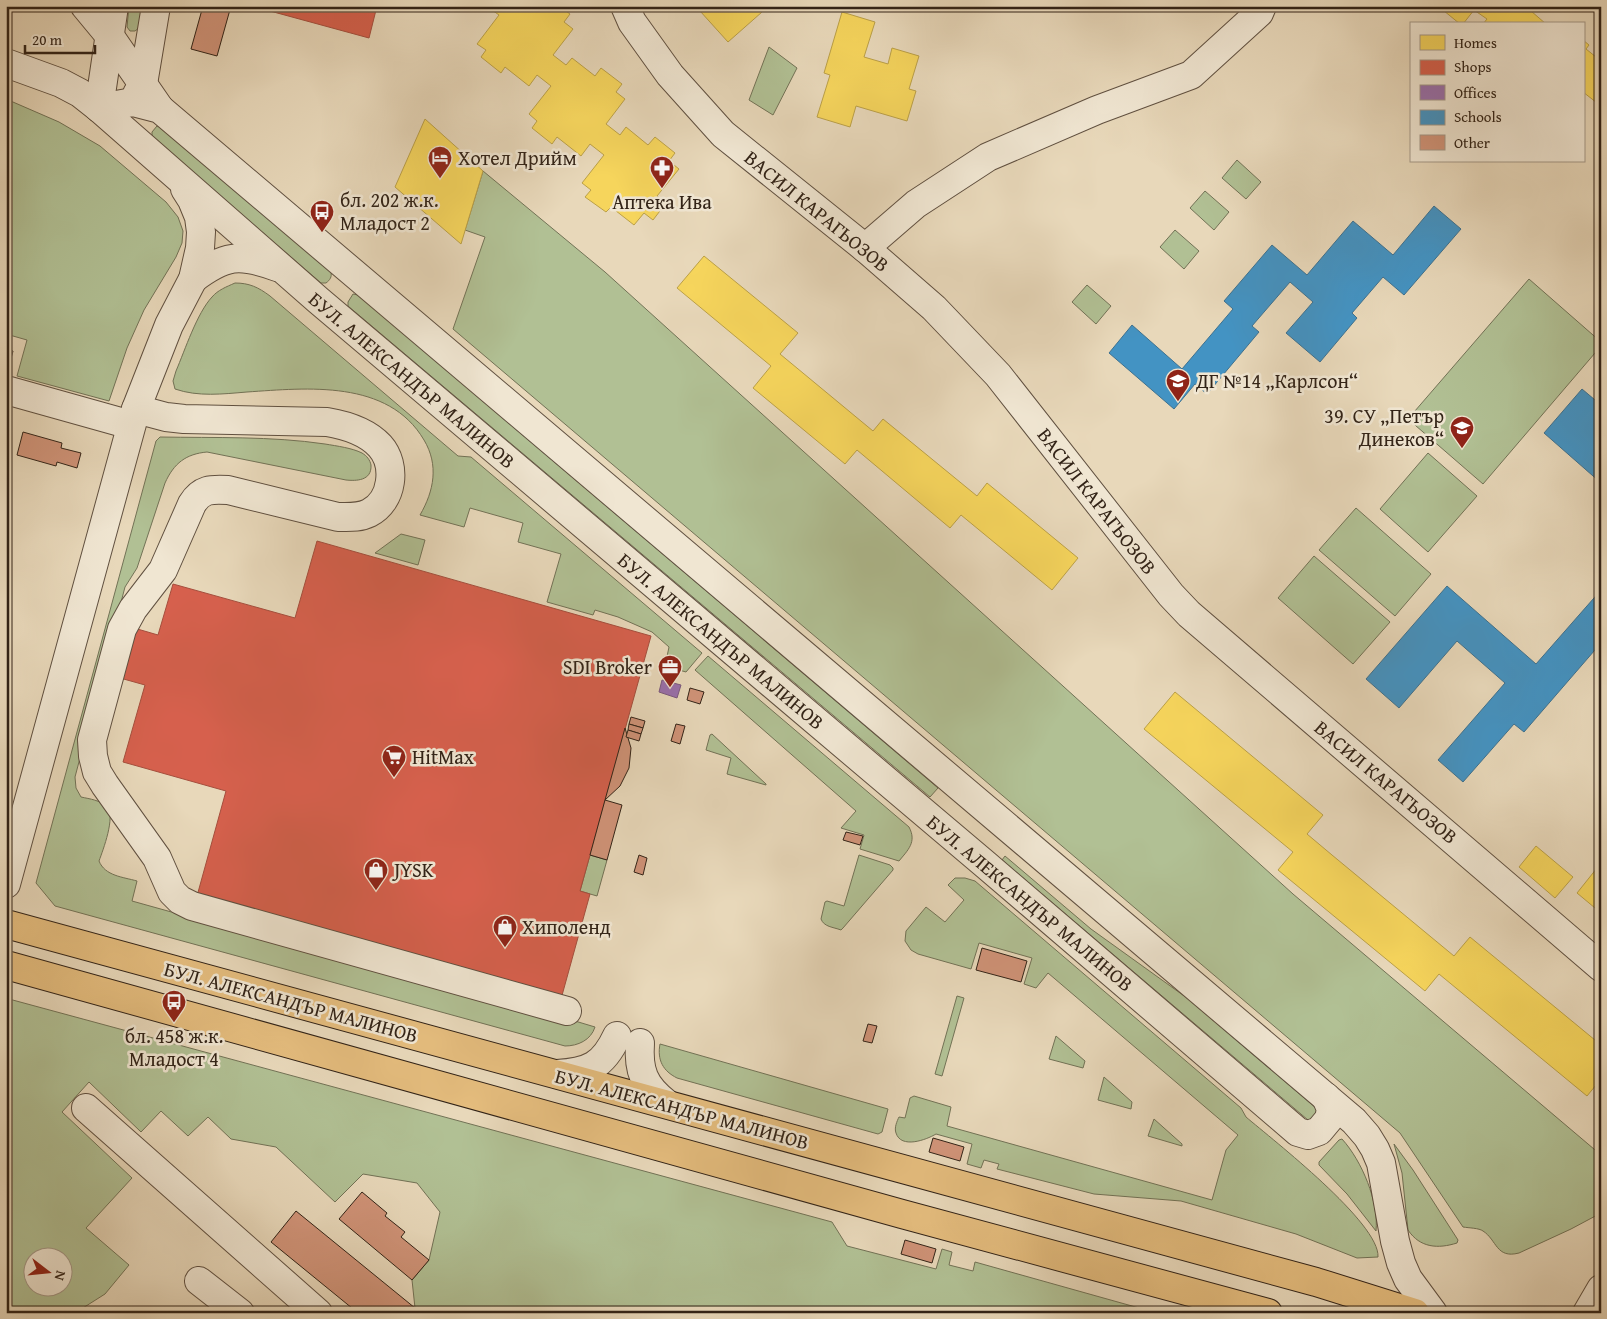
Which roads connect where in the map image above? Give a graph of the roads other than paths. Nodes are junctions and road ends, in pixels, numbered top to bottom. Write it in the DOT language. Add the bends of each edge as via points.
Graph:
graph roads {
  1 [pos="85,6"];
  2 [pos="114,6"];
  3 [pos="625,6"];
  4 [pos="1262,6"];
  5 [pos="154,18"];
  6 [pos="109,35"];
  7 [pos="6,64"];
  8 [pos="138,93"];
  9 [pos="160,108"];
  10 [pos="107,116"];
  11 [pos="145,149"];
  12 [pos="179,179"];
  13 [pos="865,248"];
  14 [pos="280,268"];
  15 [pos="194,279"];
  16 [pos="6,390"];
  17 [pos="133,417"];
  18 [pos="980,805"];
  19 [pos="953,837"];
  20 [pos="6,884"];
  21 [pos="6,924"];
  22 [pos="11,964"];
  23 [pos="1601,967"];
  24 [pos="566,1011"];
  25 [pos="557,1074"];
  26 [pos="1326,1097"];
  27 [pos="666,1103"];
  28 [pos="86,1108"];
  29 [pos="199,1281"];
  30 [pos="1601,1289"];
  31 [pos="240,1313"];
  32 [pos="318,1313"];
  33 [pos="1268,1313"];
  34 [pos="1415,1313"];
  35 [pos="1432,1313"];
  36 [pos="1587,1313"];
  1 -- 6 [label="street"];
  2 -- 6 [label="street"];
  3 -- 13 [label="street, ВАСИЛ КАРАГЬОЗОВ" via="632,22 670,74 723,134"];
  4 -- 13 [label="street" via="1191,75 1097,110 988,157 916,204"];
  5 -- 6 [label="street" via="145,40 136,45"];
  5 -- 8 [label="street"];
  6 -- 8 [label="street"];
  6 -- 10 [label="street"];
  7 -- 10 [label="street, БУЛ. АЛЕКСАНДЪР МАЛИНОВ" via="61,83 80,93"];
  8 -- 9 [label="street"];
  8 -- 10 [label="street"];
  9 -- 11 [label="street" via="145,125 142,137"];
  9 -- 18 [label="street"];
  10 -- 11 [label="street, БУЛ. АЛЕКСАНДЪР МАЛИНОВ"];
  11 -- 12 [label="street, БУЛ. АЛЕКСАНДЪР МАЛИНОВ"];
  12 -- 14 [label="street, БУЛ. АЛЕКСАНДЪР МАЛИНОВ"];
  12 -- 15 [label="street" via="199,217 200,248"];
  13 -- 23 [label="street, ВАСИЛ КАРАГЬОЗОВ" via="934,308 998,375 1189,614"];
  14 -- 15 [label="street" via="261,261 230,259 219,262"];
  14 -- 19 [label="street, БУЛ. АЛЕКСАНДЪР МАЛИНОВ"];
  15 -- 17 [label="street" via="169,325"];
  16 -- 17 [label="street"];
  17 -- 20 [label="street"];
  17 -- 24 [label="street" via="338,424 379,445 391,468 389,488 379,505 371,512 354,517 228,490 204,491 192,504 163,570 122,630 92,740 93,756 97,772 157,858 172,892 192,906"];
  18 -- 19 [label="street"];
  18 -- 26 [label="street"];
  19 -- 26 [label="street, БУЛ. АЛЕКСАНДЪР МАЛИНОВ" via="1298,1132 1308,1135 1319,1132 1329,1119 1331,1109"];
  21 -- 25 [label="main road, БУЛ. АЛЕКСАНДЪР МАЛИНОВ"];
  22 -- 33 [label="main road, БУЛ. АЛЕКСАНДЪР МАЛИНОВ"];
  25 -- 27 [label="main road, БУЛ. АЛЕКСАНДЪР МАЛИНОВ"];
  25 -- 27 [label="street" via="589,1069 629,1040 649,1087"];
  26 -- 35 [label="street" via="1354,1121 1375,1149 1381,1163 1401,1263"];
  27 -- 34 [label="main road, БУЛ. АЛЕКСАНДЪР МАЛИНОВ" via="1316,1282"];
  28 -- 32 [label="street"];
  29 -- 31 [label="street"];
  30 -- 36 [label="street"];
}
